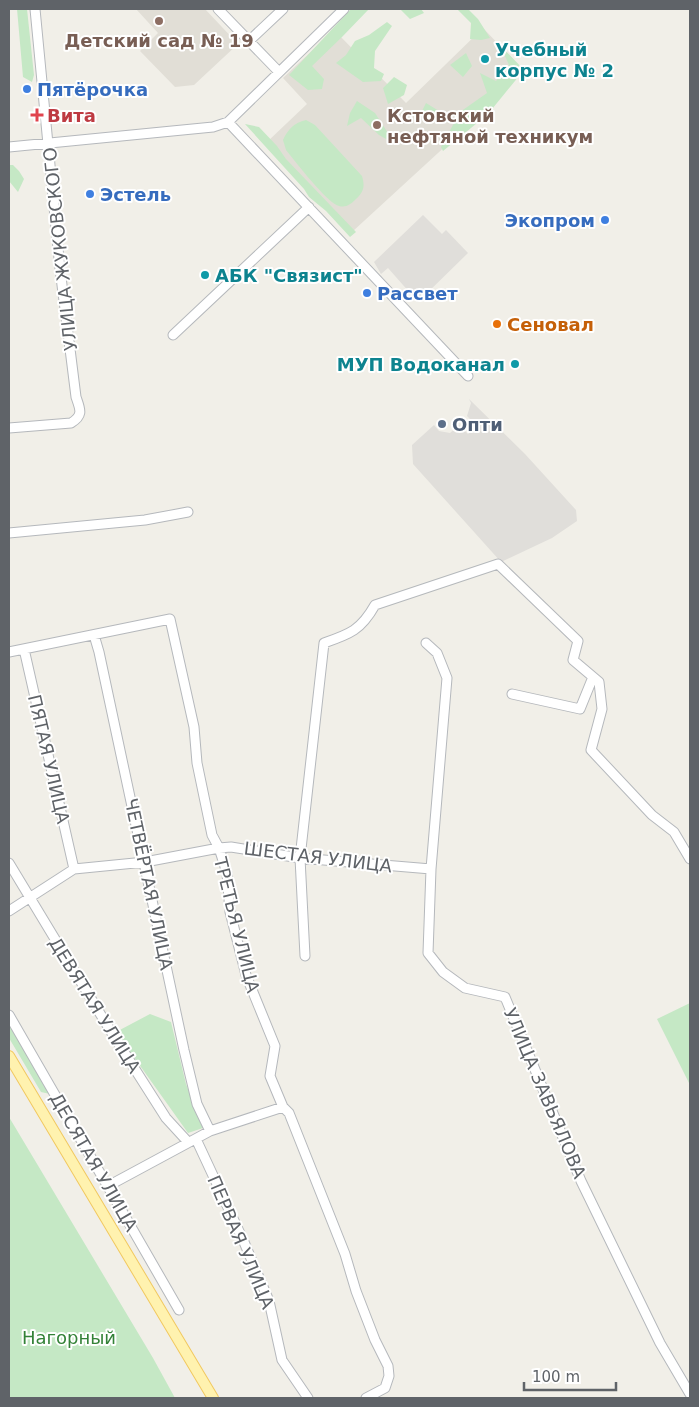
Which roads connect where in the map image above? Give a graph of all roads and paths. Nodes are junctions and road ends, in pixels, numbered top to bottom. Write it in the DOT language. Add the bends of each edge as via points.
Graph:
graph roads {
  1 [pos="36,9"];
  2 [pos="218,9"];
  3 [pos="283,9"];
  4 [pos="344,9"];
  5 [pos="249,41"];
  6 [pos="279,72"];
  7 [pos="228,122"];
  8 [pos="49,143"];
  9 [pos="9,147"];
  10 [pos="309,207"];
  11 [pos="173,335"];
  12 [pos="468,376"];
  13 [pos="9,428"];
  14 [pos="188,512"];
  15 [pos="9,533"];
  16 [pos="94,635"];
  17 [pos="426,642"];
  18 [pos="24,649"];
  19 [pos="9,652"];
  20 [pos="593,677"];
  21 [pos="512,694"];
  22 [pos="219,848"];
  23 [pos="300,858"];
  24 [pos="690,860"];
  25 [pos="145,862"];
  26 [pos="9,863"];
  27 [pos="74,869"];
  28 [pos="431,869"];
  29 [pos="30,898"];
  30 [pos="9,910"];
  31 [pos="305,956"];
  32 [pos="9,1015"];
  33 [pos="9,1056"];
  34 [pos="283,1106"];
  35 [pos="210,1131"];
  36 [pos="192,1141"];
  37 [pos="108,1186"];
  38 [pos="179,1310"];
  39 [pos="690,1394"];
  40 [pos="212,1398"];
  41 [pos="308,1398"];
  42 [pos="366,1398"];
  1 -- 8 [label="street, УЛИЦА ЖУКОВСКОГО"];
  2 -- 5 [label="street"];
  3 -- 5 [label="street"];
  4 -- 6 [label="street"];
  5 -- 6 [label="street"];
  6 -- 7 [label="street"];
  7 -- 8 [label="street" via="213,127"];
  7 -- 10 [label="street"];
  8 -- 9 [label="street"];
  8 -- 13 [label="street, УЛИЦА ЖУКОВСКОГО" via="60,269 80,412 78,419 71,423"];
  10 -- 11 [label="street"];
  10 -- 12 [label="street"];
  14 -- 15 [label="street" via="145,520"];
  16 -- 18 [label="street"];
  16 -- 22 [label="street, ТРЕТЬЯ УЛИЦА" via="170,619 194,727 197,763 212,835"];
  16 -- 25 [label="street, ЧЕТВЁРТАЯ УЛИЦА"];
  17 -- 28 [label="street, УЛИЦА ЗАВЬЯЛОВА" via="437,653 447,678"];
  18 -- 19 [label="street"];
  18 -- 27 [label="street, ПЯТАЯ УЛИЦА"];
  20 -- 21 [label="street" via="580,709"];
  20 -- 23 [label="street" via="572,660 578,641 498,564 375,605 367,620 349,634 324,642"];
  20 -- 24 [label="street" via="599,682 602,709 591,750 652,815 674,832"];
  22 -- 23 [label="street, ШЕСТАЯ УЛИЦА"];
  22 -- 25 [label="street, ШЕСТАЯ УЛИЦА"];
  22 -- 34 [label="street, ТРЕТЬЯ УЛИЦА" via="227,873 230,912 246,975 275,1046 270,1076"];
  23 -- 28 [label="street, ШЕСТАЯ УЛИЦА"];
  23 -- 31 [label="street"];
  25 -- 27 [label="street, ШЕСТАЯ УЛИЦА"];
  25 -- 35 [label="street, ЧЕТВЁРТАЯ УЛИЦА" via="197,1104"];
  26 -- 29 [label="street, ДЕВЯТАЯ УЛИЦА"];
  27 -- 29 [label="street, ШЕСТАЯ УЛИЦА"];
  28 -- 39 [label="street, УЛИЦА ЗАВЬЯЛОВА" via="428,953 443,972 465,988 505,997 581,1181 660,1343"];
  29 -- 30 [label="street, ШЕСТАЯ УЛИЦА"];
  29 -- 36 [label="street, ДЕВЯТАЯ УЛИЦА" via="166,1118"];
  32 -- 37 [label="street, ДЕСЯТАЯ УЛИЦА"];
  33 -- 40 [label="main road"];
  34 -- 35 [label="street"];
  34 -- 42 [label="street, ТРЕТЬЯ УЛИЦА" via="289,1113 372,1332 388,1366 385,1388"];
  35 -- 36 [label="street"];
  36 -- 37 [label="street"];
  36 -- 41 [label="street, ПЕРВАЯ УЛИЦА" via="244,1242 269,1301 282,1360"];
  37 -- 38 [label="street, ДЕСЯТАЯ УЛИЦА"];
}
